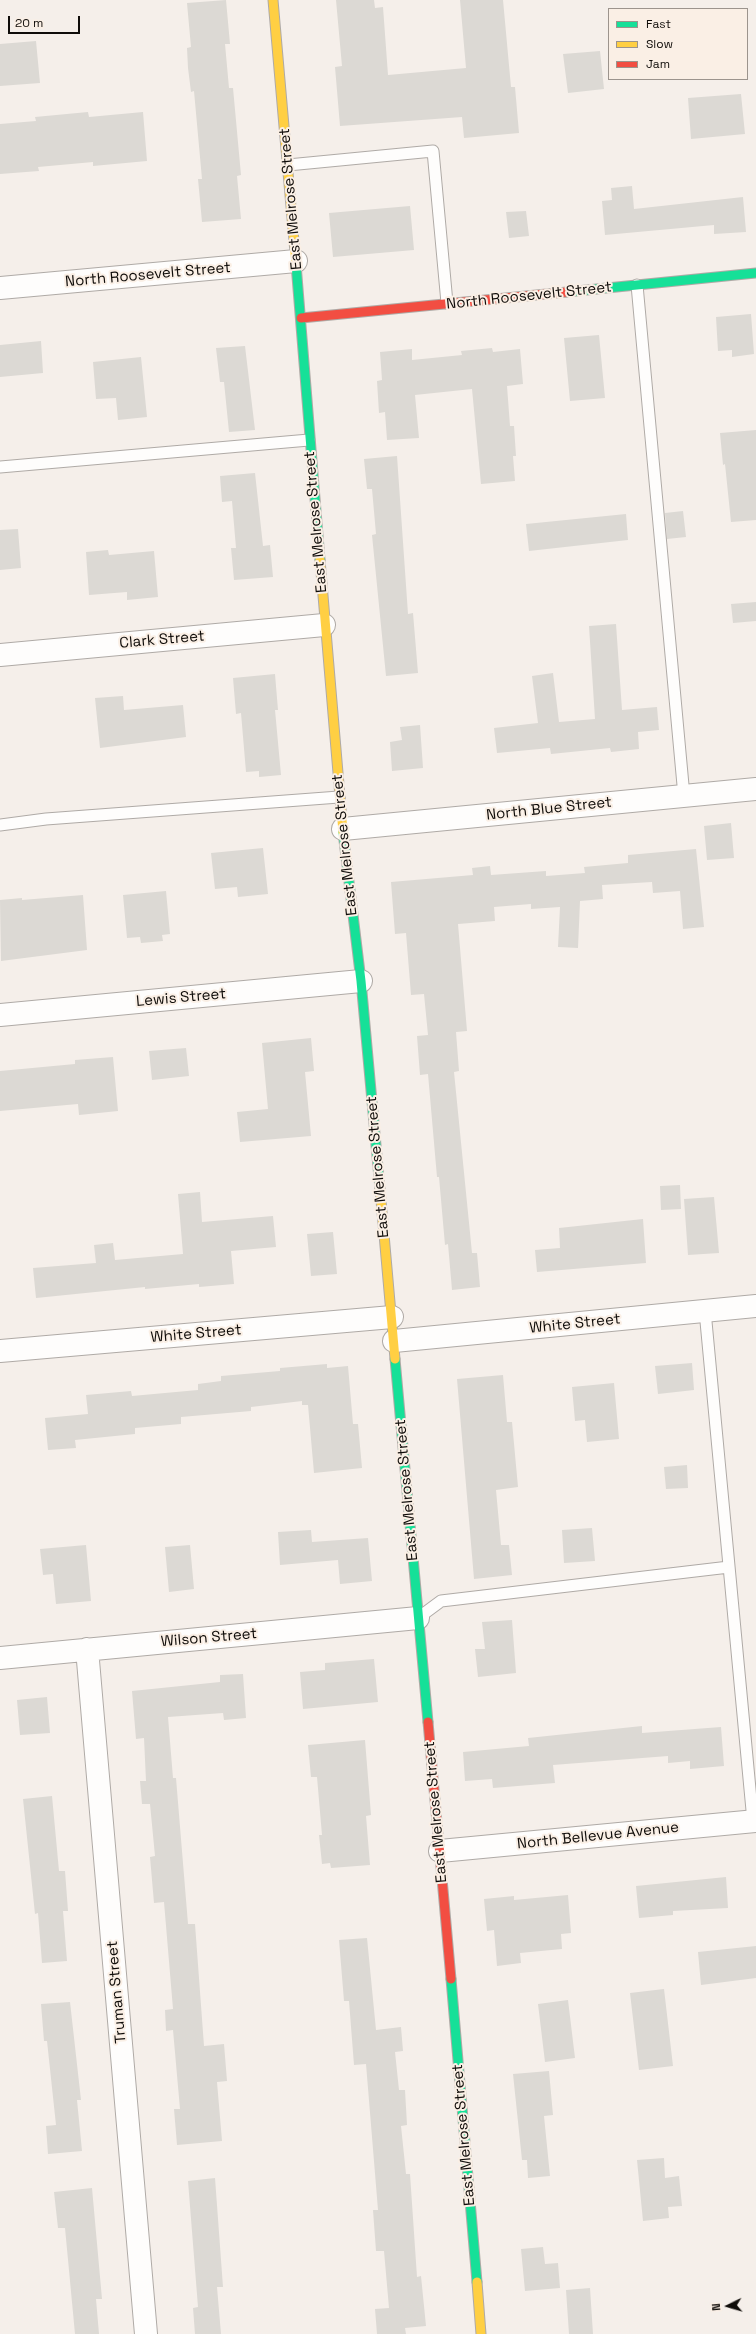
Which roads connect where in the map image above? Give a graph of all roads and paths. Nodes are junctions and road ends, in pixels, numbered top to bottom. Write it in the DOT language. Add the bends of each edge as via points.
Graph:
graph roads {
  1 [pos="273,0"];
  2 [pos="288,165"];
  3 [pos="296,261"];
  4 [pos="756,273"];
  5 [pos="637,285"];
  6 [pos="0,288"];
  7 [pos="448,303"];
  8 [pos="301,318"];
  9 [pos="309,440"];
  10 [pos="0,466"];
  11 [pos="324,625"];
  12 [pos="0,655"];
  13 [pos="756,789"];
  14 [pos="684,796"];
  15 [pos="339,797"];
  16 [pos="0,825"];
  17 [pos="343,829"];
  18 [pos="362,981"];
  19 [pos="0,1015"];
  20 [pos="756,1306"];
  21 [pos="705,1311"];
  22 [pos="392,1317"];
  23 [pos="394,1341"];
  24 [pos="0,1351"];
  25 [pos="729,1567"];
  26 [pos="418,1618"];
  27 [pos="87,1649"];
  28 [pos="0,1658"];
  29 [pos="754,1821"];
  30 [pos="440,1851"];
  31 [pos="146,2334"];
  32 [pos="481,2334"];
  1 -- 2 [label="main road, East Melrose Street"];
  2 -- 3 [label="main road, East Melrose Street"];
  2 -- 7 [label="lane" via="432,151"];
  3 -- 6 [label="street, North Roosevelt Street"];
  3 -- 8 [label="main road, East Melrose Street"];
  4 -- 5 [label="main road, North Roosevelt Street"];
  5 -- 7 [label="main road, North Roosevelt Street"];
  5 -- 14 [label="lane"];
  7 -- 8 [label="main road, North Roosevelt Street"];
  8 -- 9 [label="main road, East Melrose Street"];
  9 -- 10 [label="lane"];
  9 -- 11 [label="main road, East Melrose Street"];
  11 -- 12 [label="street, Clark Street"];
  11 -- 15 [label="main road, East Melrose Street"];
  13 -- 14 [label="street, North Blue Street"];
  14 -- 17 [label="street, North Blue Street"];
  15 -- 16 [label="lane" via="46,819"];
  15 -- 17 [label="main road, East Melrose Street"];
  17 -- 18 [label="main road, East Melrose Street"];
  18 -- 19 [label="street, Lewis Street"];
  18 -- 22 [label="main road, East Melrose Street"];
  20 -- 21 [label="street, White Street"];
  21 -- 23 [label="street, White Street"];
  21 -- 25 [label="lane"];
  22 -- 23 [label="main road, East Melrose Street"];
  22 -- 24 [label="street, White Street"];
  23 -- 26 [label="main road, East Melrose Street"];
  25 -- 26 [label="lane" via="441,1601"];
  25 -- 29 [label="lane"];
  26 -- 27 [label="street, Wilson Street"];
  26 -- 30 [label="main road, East Melrose Street"];
  27 -- 28 [label="street, Wilson Street"];
  27 -- 31 [label="street, Truman Street"];
  29 -- 30 [label="street, North Bellevue Avenue"];
  30 -- 32 [label="main road, East Melrose Street"];
}
